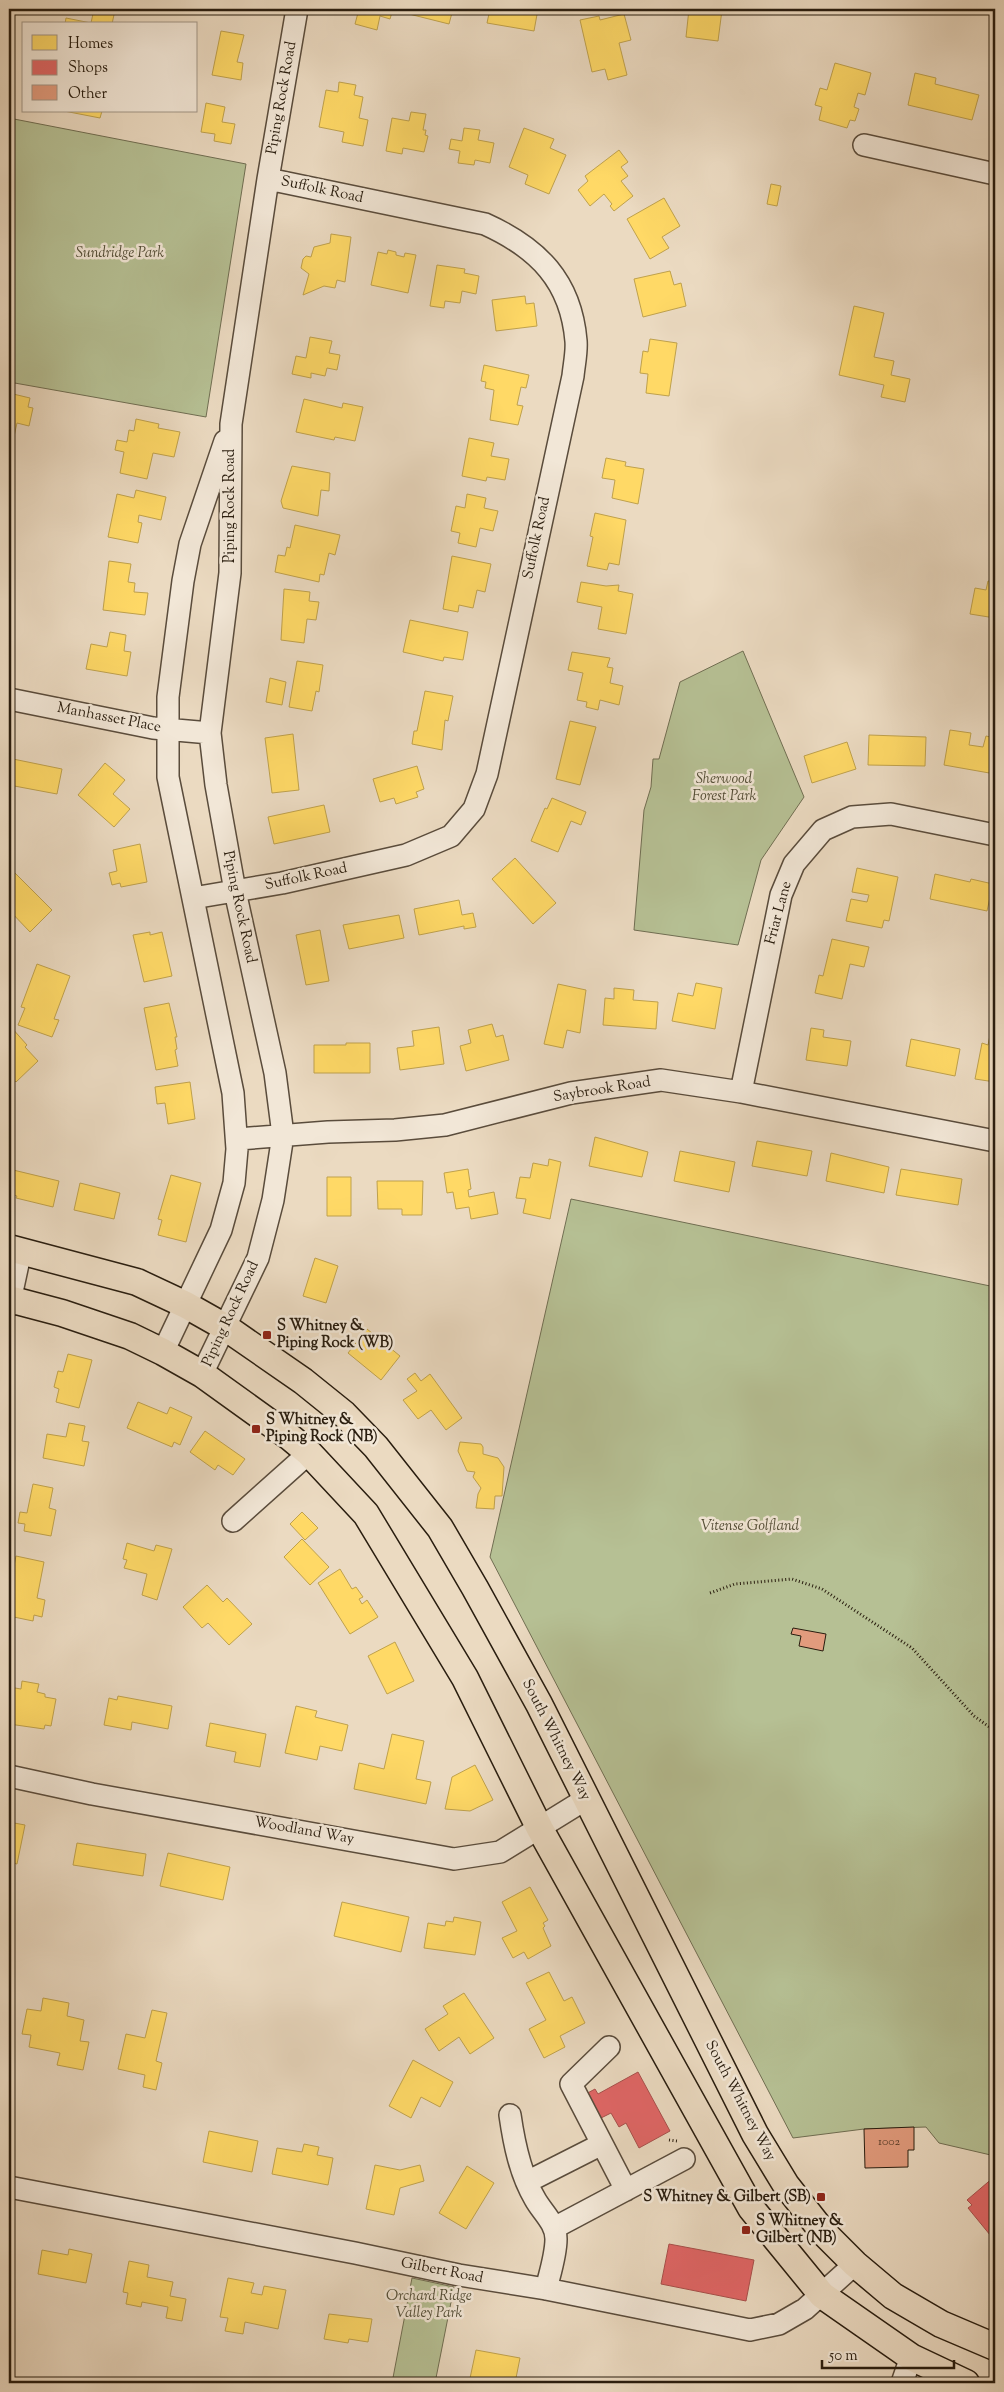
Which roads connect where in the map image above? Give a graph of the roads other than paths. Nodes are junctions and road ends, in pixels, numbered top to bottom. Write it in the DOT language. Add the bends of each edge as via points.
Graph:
graph roads {
  1 [pos="297,9"];
  2 [pos="864,145"];
  3 [pos="995,174"];
  4 [pos="268,179"];
  5 [pos="231,424"];
  6 [pos="9,699"];
  7 [pos="168,729"];
  8 [pos="210,734"];
  9 [pos="995,835"];
  10 [pos="235,891"];
  11 [pos="193,898"];
  12 [pos="742,1092"];
  13 [pos="282,1135"];
  14 [pos="238,1139"];
  15 [pos="995,1141"];
  16 [pos="15,1249"];
  17 [pos="9,1302"];
  18 [pos="186,1305"];
  19 [pos="225,1327"];
  20 [pos="164,1352"];
  21 [pos="202,1374"];
  22 [pos="309,1454"];
  23 [pos="233,1520"];
  24 [pos="9,1776"];
  25 [pos="586,1800"];
  26 [pos="540,1829"];
  27 [pos="609,2047"];
  28 [pos="510,2115"];
  29 [pos="602,2144"];
  30 [pos="684,2160"];
  31 [pos="527,2182"];
  32 [pos="9,2187"];
  33 [pos="626,2190"];
  34 [pos="554,2228"];
  35 [pos="855,2264"];
  36 [pos="546,2288"];
  37 [pos="822,2295"];
  38 [pos="995,2347"];
  39 [pos="912,2357"];
  40 [pos="902,2383"];
  41 [pos="966,2383"];
  1 -- 4 [label="street, Piping Rock Road"];
  2 -- 3 [label="street"];
  4 -- 5 [label="street, Piping Rock Road"];
  4 -- 10 [label="street, Suffolk Road" via="485,224 507,234 551,270 569,303 576,342 573,376 504,699 487,774 474,809 451,836 406,855"];
  5 -- 7 [label="street, Piping Rock Road" via="190,544 168,698"];
  5 -- 8 [label="street, Piping Rock Road" via="230,573"];
  6 -- 7 [label="street, Manhasset Place"];
  7 -- 8 [label="street, Manhasset Place"];
  7 -- 11 [label="street, Piping Rock Road" via="168,777"];
  8 -- 10 [label="street, Piping Rock Road"];
  9 -- 12 [label="street, Friar Lane" via="891,814 852,817 823,830 794,864 781,895"];
  10 -- 11 [label="street, Suffolk Road"];
  10 -- 13 [label="street, Piping Rock Road" via="275,1073"];
  11 -- 14 [label="street, Piping Rock Road" via="224,1047"];
  12 -- 13 [label="street, Saybrook Road" via="660,1080 571,1093 446,1125"];
  12 -- 15 [label="street, Saybrook Road"];
  13 -- 14 [label="street, Saybrook Road"];
  13 -- 19 [label="street, Piping Rock Road" via="275,1192 258,1258"];
  14 -- 18 [label="street, Piping Rock Road" via="234,1183 221,1230"];
  16 -- 17 [label="street"];
  16 -- 18 [label="main road, South Whitney Way" via="137,1282"];
  17 -- 20 [label="main road" via="71,1316 130,1336"];
  18 -- 19 [label="main road, South Whitney Way"];
  18 -- 20 [label="street, Piping Rock Road"];
  19 -- 21 [label="street, Piping Rock Road"];
  19 -- 25 [label="main road, South Whitney Way" via="344,1414 376,1447 440,1528 539,1704"];
  20 -- 21 [label="main road"];
  21 -- 22 [label="main road"];
  22 -- 23 [label="street"];
  22 -- 26 [label="main road" via="366,1514 421,1602 465,1678"];
  24 -- 26 [label="street, Woodland Way" via="454,1859 500,1852"];
  25 -- 26 [label="street, Woodland Way"];
  25 -- 35 [label="main road, South Whitney Way" via="755,2134 786,2185"];
  26 -- 37 [label="main road" via="751,2208"];
  27 -- 29 [label="street" via="571,2084"];
  28 -- 31 [label="street" via="515,2147"];
  29 -- 31 [label="street"];
  29 -- 33 [label="street"];
  30 -- 33 [label="street"];
  31 -- 34 [label="street" via="534,2199"];
  32 -- 36 [label="street, Gilbert Road" via="459,2275"];
  33 -- 34 [label="street"];
  34 -- 36 [label="street" via="554,2250"];
  35 -- 37 [label="street, Gilbert Road"];
  35 -- 38 [label="main road, South Whitney Way" via="893,2296 941,2324"];
  36 -- 37 [label="street, Gilbert Road" via="750,2330 779,2324"];
  37 -- 39 [label="main road"];
  39 -- 40 [label="street"];
  39 -- 41 [label="main road"];
}
